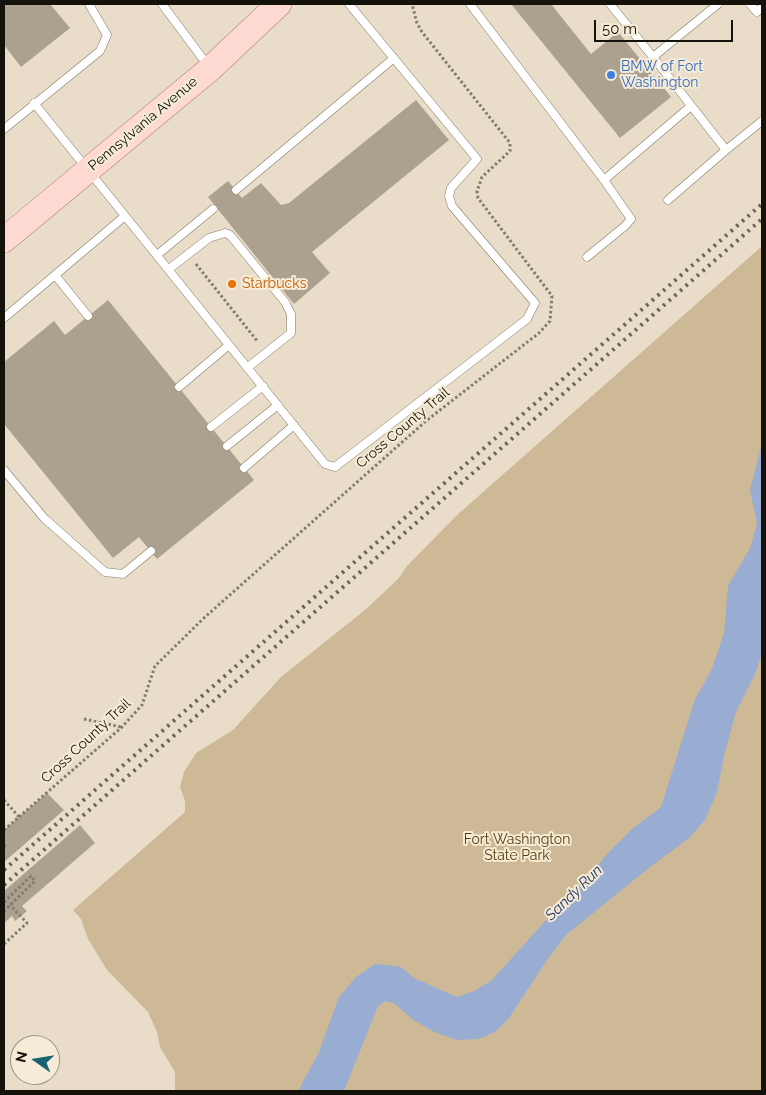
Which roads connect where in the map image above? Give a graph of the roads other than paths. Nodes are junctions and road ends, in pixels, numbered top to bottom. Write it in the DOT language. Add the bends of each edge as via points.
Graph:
graph roads {
  1 [pos="89,4"];
  2 [pos="162,4"];
  3 [pos="279,4"];
  4 [pos="349,4"];
  5 [pos="470,4"];
  6 [pos="610,4"];
  7 [pos="718,4"];
  8 [pos="750,4"];
  9 [pos="759,10"];
  10 [pos="762,20"];
  11 [pos="653,57"];
  12 [pos="394,58"];
  13 [pos="210,69"];
  14 [pos="34,103"];
  15 [pos="691,106"];
  16 [pos="762,121"];
  17 [pos="4,128"];
  18 [pos="726,150"];
  19 [pos="88,170"];
  20 [pos="604,180"];
  21 [pos="236,190"];
  22 [pos="668,200"];
  23 [pos="214,209"];
  24 [pos="125,216"];
  25 [pos="4,240"];
  26 [pos="157,256"];
  27 [pos="587,257"];
  28 [pos="168,270"];
  29 [pos="54,275"];
  30 [pos="88,316"];
  31 [pos="4,318"];
  32 [pos="229,345"];
  33 [pos="247,368"];
  34 [pos="179,386"];
  35 [pos="263,386"];
  36 [pos="278,405"];
  37 [pos="294,425"];
  38 [pos="211,427"];
  39 [pos="227,446"];
  40 [pos="244,468"];
  41 [pos="4,470"];
  42 [pos="151,551"];
  1 -- 14 [label="lane" via="107,36 100,50"];
  2 -- 13 [label="lane"];
  3 -- 13 [label="main road, Pennsylvania Avenue"];
  4 -- 12 [label="lane"];
  5 -- 20 [label="lane"];
  6 -- 11 [label="lane"];
  7 -- 11 [label="lane"];
  8 -- 9 [label="lane"];
  9 -- 10 [label="lane"];
  11 -- 15 [label="lane"];
  12 -- 21 [label="lane"];
  12 -- 37 [label="lane" via="477,159 451,188 452,206 534,303 533,309 527,319 336,467 325,464"];
  13 -- 19 [label="main road, Pennsylvania Avenue"];
  14 -- 17 [label="lane"];
  14 -- 19 [label="lane"];
  15 -- 18 [label="lane"];
  15 -- 20 [label="lane"];
  16 -- 18 [label="lane"];
  18 -- 22 [label="lane"];
  19 -- 24 [label="lane"];
  19 -- 25 [label="main road, Pennsylvania Avenue"];
  20 -- 27 [label="lane" via="631,219"];
  23 -- 26 [label="lane"];
  24 -- 26 [label="lane"];
  24 -- 29 [label="lane"];
  26 -- 28 [label="lane"];
  28 -- 32 [label="lane"];
  28 -- 33 [label="lane" via="209,238 225,233 285,302 291,314 291,333"];
  29 -- 30 [label="lane"];
  29 -- 31 [label="lane"];
  32 -- 33 [label="lane"];
  32 -- 34 [label="lane"];
  33 -- 35 [label="lane"];
  35 -- 36 [label="lane"];
  35 -- 38 [label="lane"];
  36 -- 37 [label="lane"];
  36 -- 39 [label="lane"];
  37 -- 40 [label="lane"];
  41 -- 42 [label="lane" via="44,518 105,572 122,574"];
}
